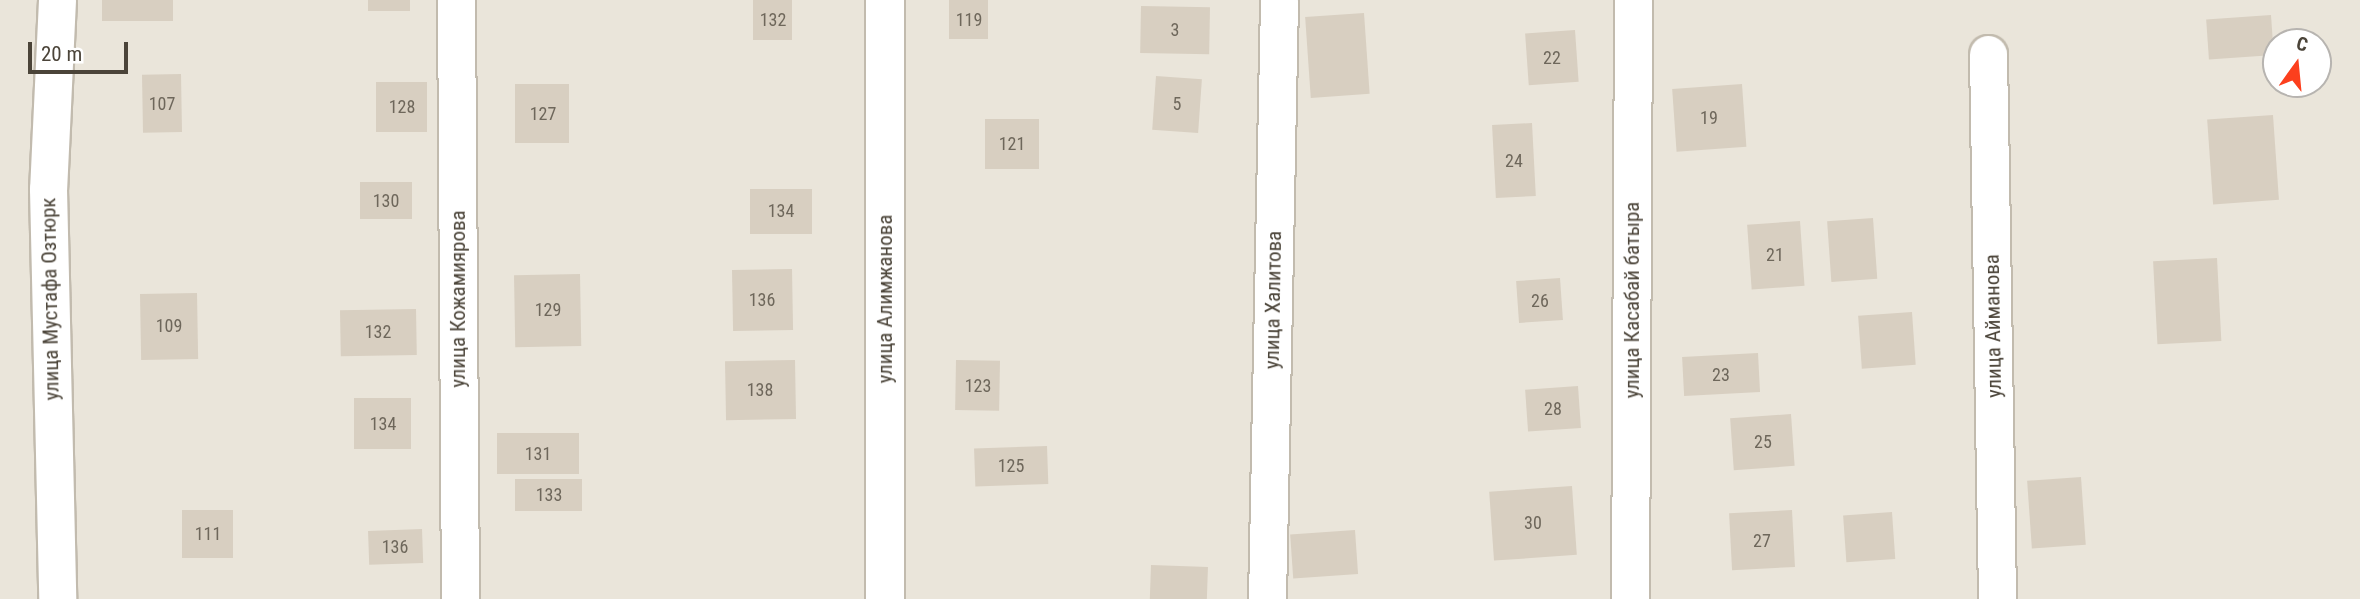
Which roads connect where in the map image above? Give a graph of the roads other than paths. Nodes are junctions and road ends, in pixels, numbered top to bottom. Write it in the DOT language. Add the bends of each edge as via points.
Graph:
graph roads {
  1 [pos="57,0"];
  2 [pos="456,0"];
  3 [pos="885,0"];
  4 [pos="1279,0"];
  5 [pos="1633,0"];
  6 [pos="1989,54"];
  7 [pos="57,599"];
  8 [pos="460,599"];
  9 [pos="885,599"];
  10 [pos="1267,599"];
  11 [pos="1630,599"];
  12 [pos="1997,599"];
  1 -- 7 [label="street, улица Мустафа Озтюрк" via="48,189"];
  2 -- 8 [label="street, улица Кожамиярова"];
  3 -- 9 [label="street, улица Алимжанова"];
  4 -- 10 [label="street, улица Халитова"];
  5 -- 11 [label="street, улица Касабай батыра"];
  6 -- 12 [label="street, улица Айманова"];
}
